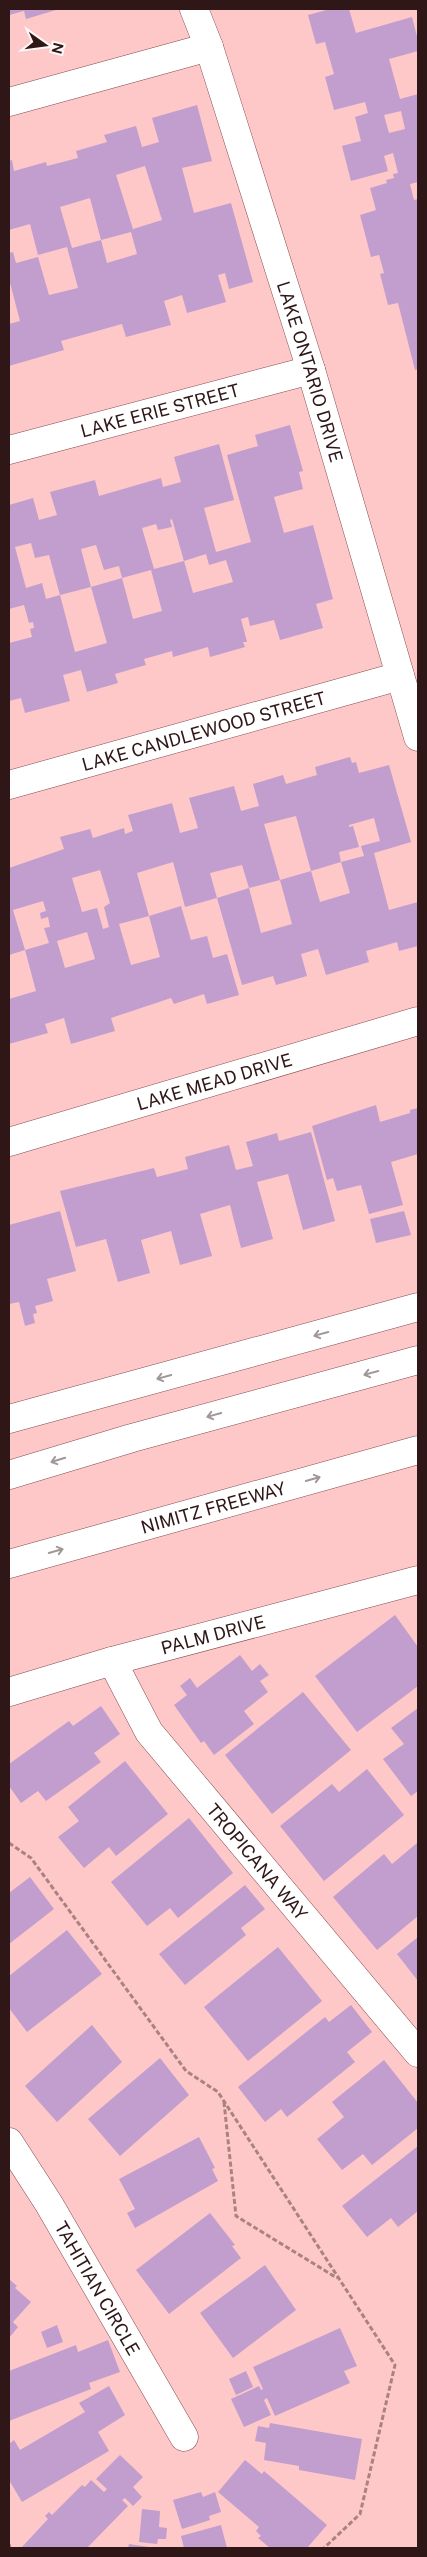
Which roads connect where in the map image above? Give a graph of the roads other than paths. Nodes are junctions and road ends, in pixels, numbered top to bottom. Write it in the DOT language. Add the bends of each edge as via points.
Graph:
graph roads {
  1 [pos="194,9"];
  2 [pos="209,47"];
  3 [pos="9,102"];
  4 [pos="311,370"];
  5 [pos="9,450"];
  6 [pos="400,676"];
  7 [pos="418,737"];
  8 [pos="9,785"];
  9 [pos="418,1021"];
  10 [pos="9,1142"];
  11 [pos="418,1307"];
  12 [pos="418,1360"];
  13 [pos="9,1419"];
  14 [pos="418,1450"];
  15 [pos="9,1474"];
  16 [pos="9,1564"];
  17 [pos="418,1580"];
  18 [pos="112,1661"];
  19 [pos="9,1692"];
  20 [pos="418,2053"];
  21 [pos="9,2142"];
  22 [pos="184,2436"];
  1 -- 2 [label="main road, LAKE ONTARIO DRIVE"];
  2 -- 3 [label="main road"];
  2 -- 4 [label="main road, LAKE ONTARIO DRIVE"];
  4 -- 5 [label="main road, LAKE ERIE STREET"];
  4 -- 6 [label="main road, LAKE ONTARIO DRIVE"];
  6 -- 7 [label="main road, LAKE ONTARIO DRIVE"];
  6 -- 8 [label="main road, LAKE CANDLEWOOD STREET"];
  9 -- 10 [label="main road, LAKE MEAD DRIVE"];
  11 -- 13 [label="main road, one-way"];
  12 -- 15 [label="main road, one-way"];
  16 -- 14 [label="main road, NIMITZ FREEWAY, one-way"];
  17 -- 18 [label="main road, PALM DRIVE"];
  18 -- 19 [label="main road, PALM DRIVE"];
  18 -- 20 [label="main road, TROPICANA WAY" via="148,1732"];
  21 -- 22 [label="main road, TAHITIAN CIRCLE" via="49,2204"];
}
